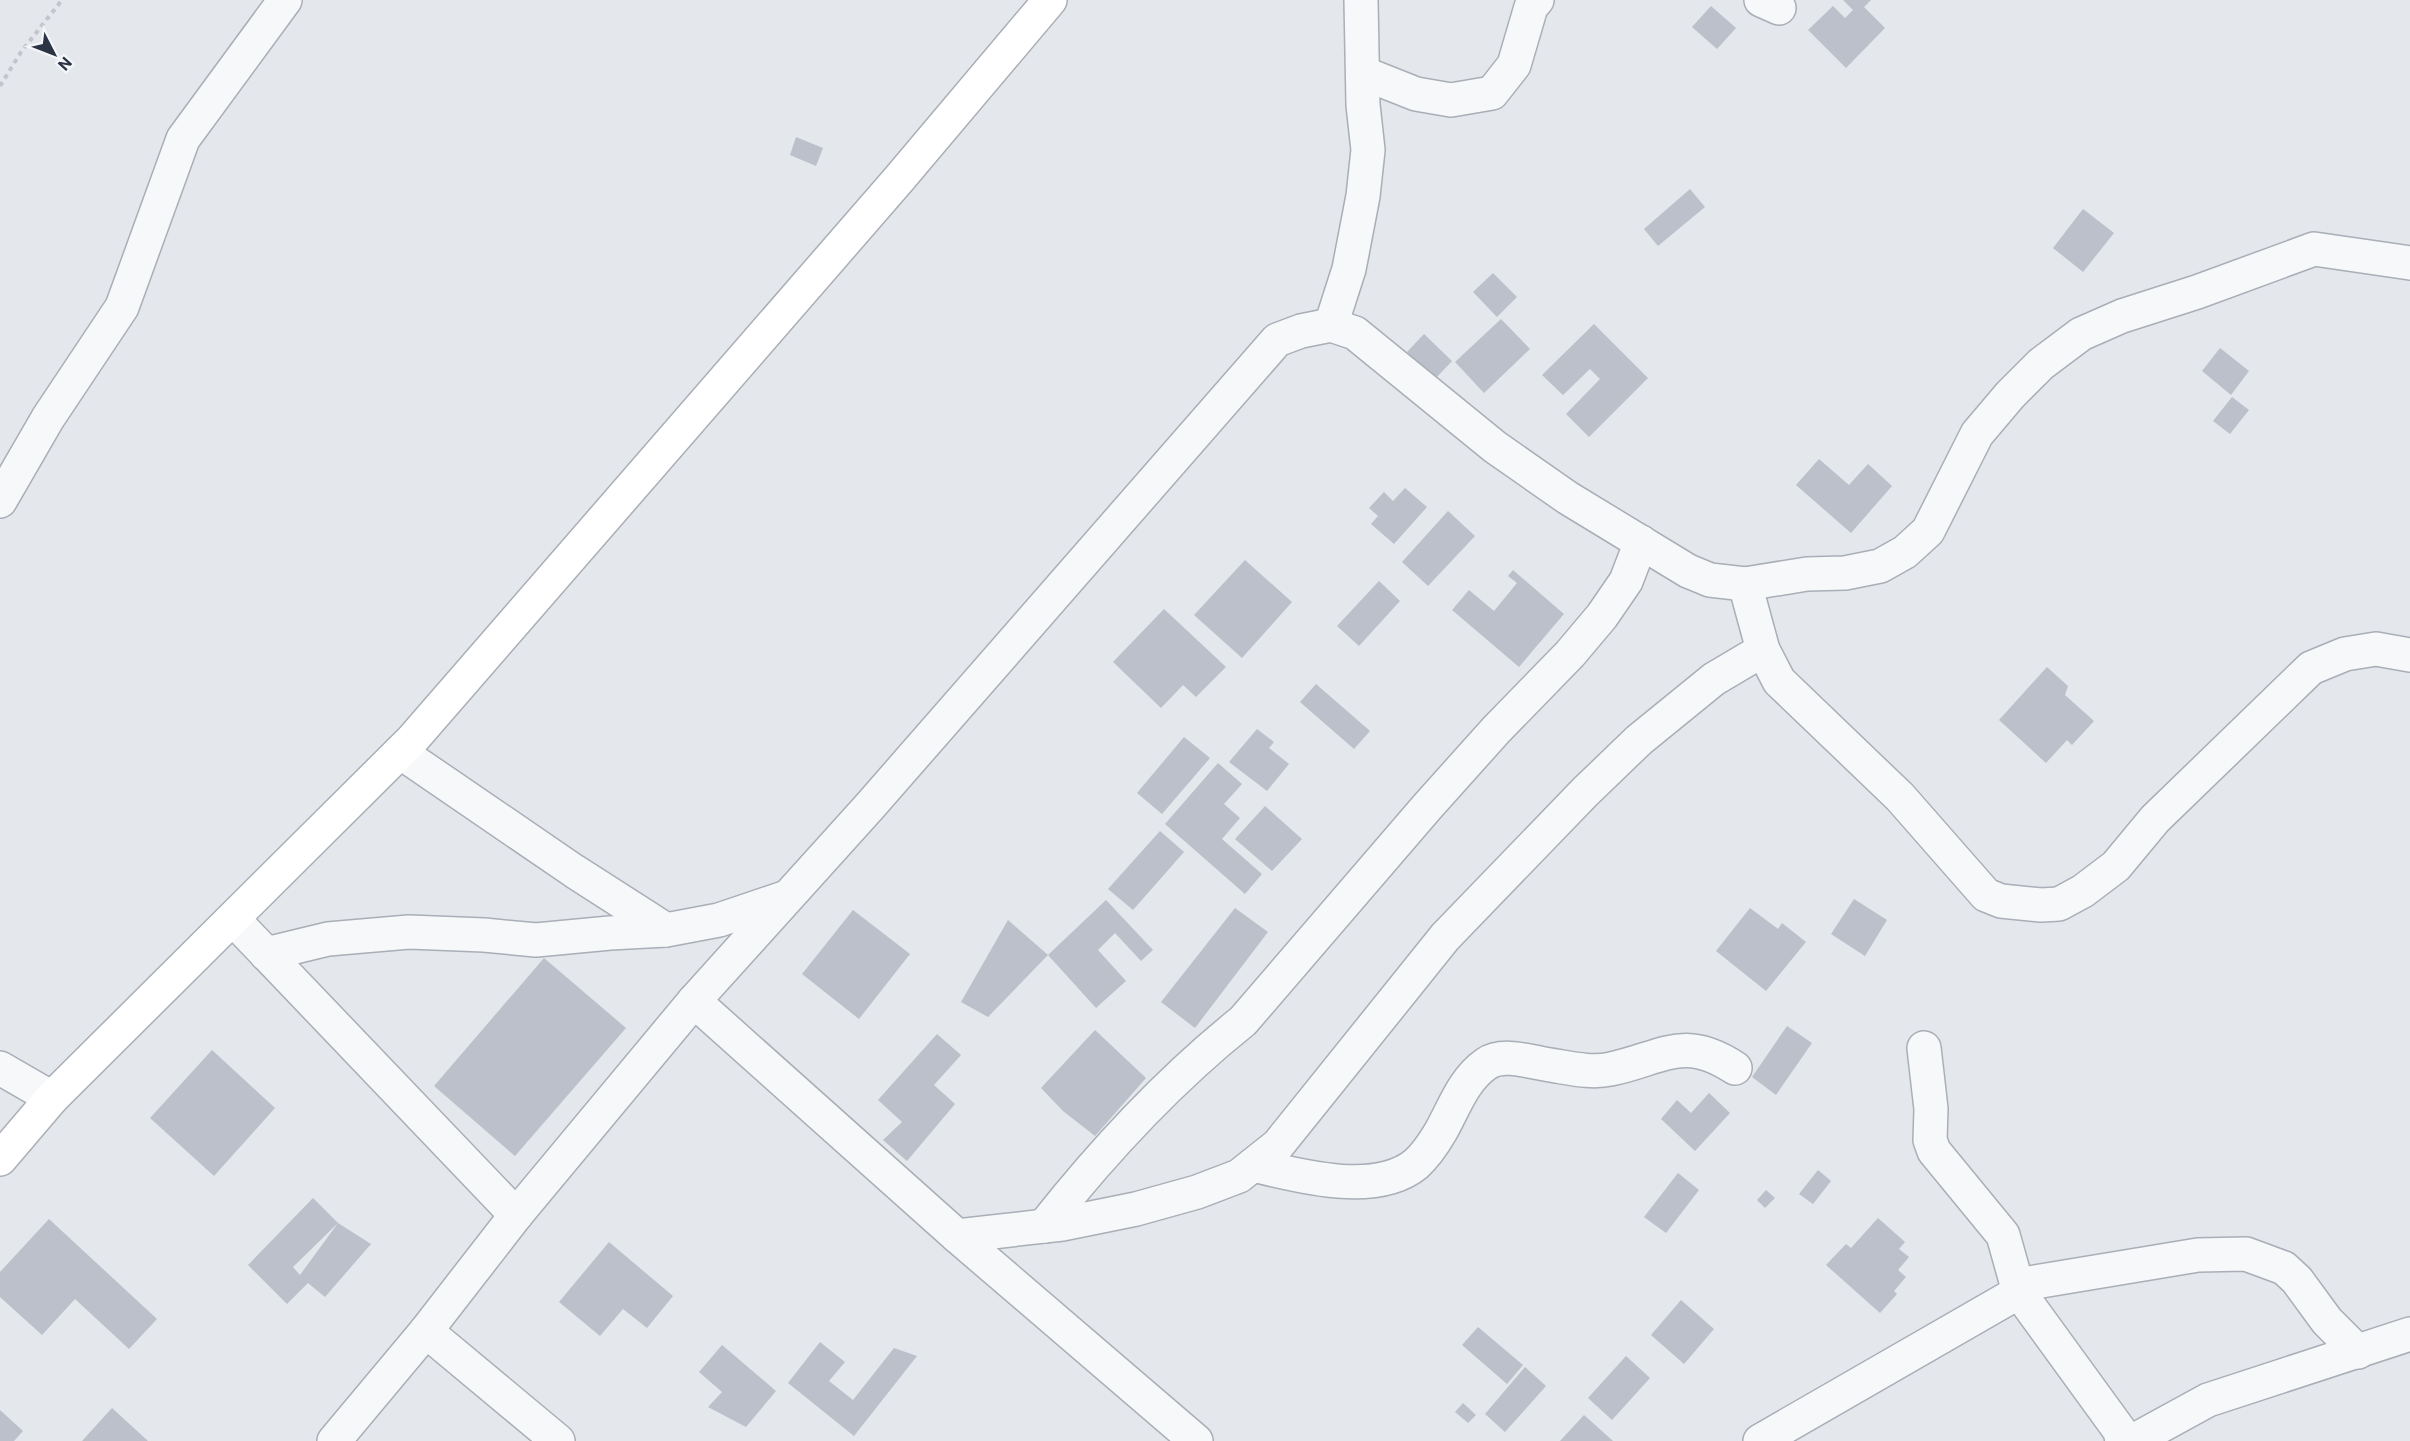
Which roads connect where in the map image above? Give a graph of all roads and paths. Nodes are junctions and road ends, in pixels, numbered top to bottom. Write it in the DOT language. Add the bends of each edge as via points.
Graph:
graph roads {
  1 [pos="62,0"];
  2 [pos="285,0"];
  3 [pos="1050,0"];
  4 [pos="1361,0"];
  5 [pos="1537,0"];
  6 [pos="1363,73"];
  7 [pos="0,86"];
  8 [pos="2410,263"];
  9 [pos="1331,325"];
  10 [pos="0,501"];
  11 [pos="1641,542"];
  12 [pos="1745,584"];
  13 [pos="1763,650"];
  14 [pos="2410,655"];
  15 [pos="400,752"];
  16 [pos="789,896"];
  17 [pos="233,919"];
  18 [pos="666,930"];
  19 [pos="266,954"];
  20 [pos="694,1001"];
  21 [pos="1923,1048"];
  22 [pos="0,1068"];
  23 [pos="1735,1068"];
  24 [pos="52,1098"];
  25 [pos="0,1159"];
  26 [pos="1253,1165"];
  27 [pos="516,1215"];
  28 [pos="1044,1226"];
  29 [pos="957,1236"];
  30 [pos="2018,1288"];
  31 [pos="426,1331"];
  32 [pos="2410,1334"];
  33 [pos="2358,1352"];
  34 [pos="334,1441"];
  35 [pos="558,1441"];
  36 [pos="1196,1441"];
  37 [pos="1760,1441"];
  38 [pos="2122,1441"];
  39 [pos="2133,1441"];
  1 -- 7 [label="path"];
  2 -- 10 [label="street" via="183,139 122,307 48,418"];
  3 -- 15 [label="street"];
  4 -- 6 [label="street"];
  5 -- 6 [label="street" via="1531,7 1514,66 1492,93 1451,100 1416,94"];
  6 -- 9 [label="street" via="1368,150 1364,196 1349,269"];
  8 -- 12 [label="street" via="2314,249 2081,334 2041,363 1977,434 1929,531 1905,552 1880,566 1845,573 1807,574"];
  9 -- 11 [label="street" via="1354,333 1495,447"];
  9 -- 16 [label="street" via="1277,340"];
  11 -- 12 [label="street" via="1710,580"];
  11 -- 28 [label="street" via="1626,581 1570,654 1427,807 1243,1021 1207,1050 1124,1131"];
  12 -- 13 [label="street"];
  13 -- 14 [label="street" via="1779,681 1900,797 1986,895 2001,901 2041,905 2059,904 2116,866 2155,819 2311,668 2345,654 2376,649"];
  13 -- 26 [label="street" via="1714,679 1639,740 1577,800 1445,937 1278,1145"];
  15 -- 17 [label="street"];
  15 -- 18 [label="street"];
  16 -- 18 [label="street" via="719,920"];
  16 -- 20 [label="street"];
  17 -- 19 [label="street"];
  17 -- 24 [label="street"];
  18 -- 19 [label="street" via="536,940 409,932 328,939"];
  19 -- 27 [label="street"];
  20 -- 27 [label="street"];
  20 -- 29 [label="street"];
  21 -- 30 [label="street" via="1931,1109 1930,1140 2003,1235"];
  22 -- 24 [label="street"];
  23 -- 26 [label="street" via="1717,1056 1690,1050 1589,1071 1499,1059 1487,1063 1472,1076 1430,1149 1415,1165 1387,1178 1352,1183"];
  24 -- 25 [label="street"];
  26 -- 28 [label="street" via="1239,1176 1187,1195"];
  27 -- 31 [label="street"];
  28 -- 29 [label="street"];
  29 -- 36 [label="street"];
  30 -- 33 [label="street" via="2198,1255 2246,1254 2284,1268"];
  30 -- 37 [label="street"];
  30 -- 38 [label="street" via="2120,1431"];
  31 -- 34 [label="street"];
  31 -- 35 [label="street"];
  32 -- 33 [label="street"];
  33 -- 39 [label="street" via="2208,1400"];
}
